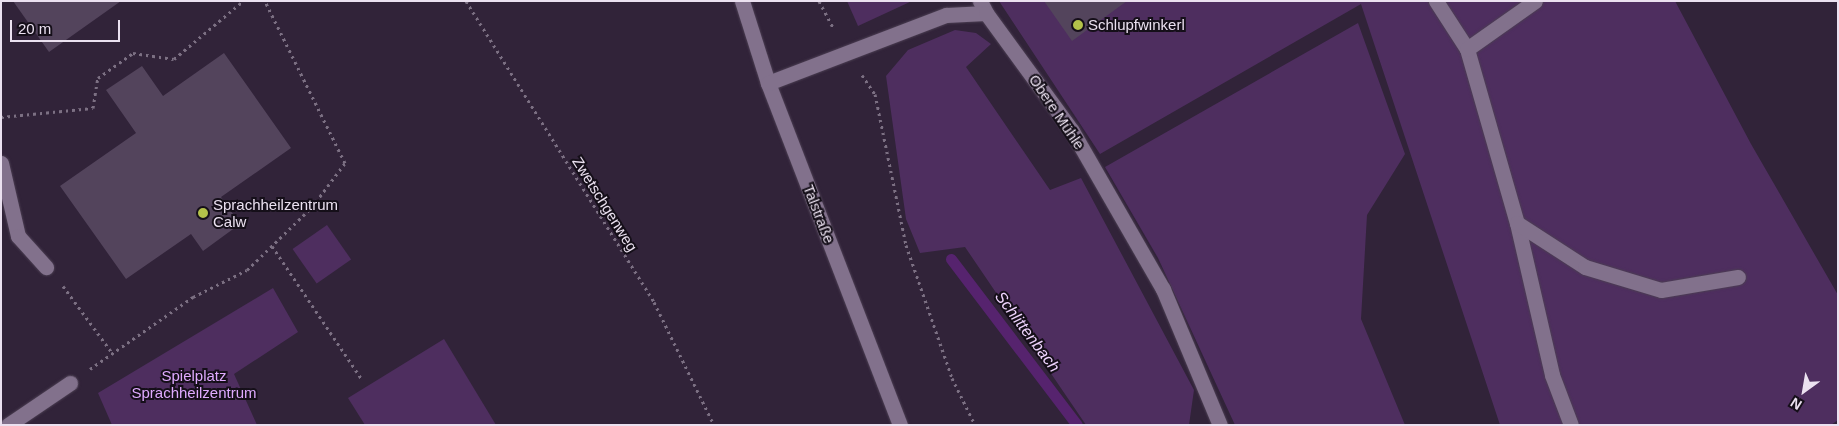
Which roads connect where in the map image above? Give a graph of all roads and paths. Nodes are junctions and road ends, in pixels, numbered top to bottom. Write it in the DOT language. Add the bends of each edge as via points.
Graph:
graph roads {
  1 [pos="243,1"];
  2 [pos="264,1"];
  3 [pos="466,1"];
  4 [pos="742,1"];
  5 [pos="1436,1"];
  6 [pos="1535,1"];
  7 [pos="983,7"];
  8 [pos="1467,49"];
  9 [pos="848,55"];
  10 [pos="768,83"];
  11 [pos="1,117"];
  12 [pos="1,163"];
  13 [pos="1517,223"];
  14 [pos="272,246"];
  15 [pos="46,268"];
  16 [pos="1738,277"];
  17 [pos="361,378"];
  18 [pos="70,383"];
  19 [pos="8,425"];
  20 [pos="714,425"];
  21 [pos="900,425"];
  22 [pos="975,425"];
  23 [pos="1220,425"];
  24 [pos="1571,425"];
  1 -- 11 [label="path" via="174,59 133,53 98,78 93,108"];
  2 -- 14 [label="path" via="345,163 312,208"];
  3 -- 20 [label="path, Zwetschgenweg" via="654,302"];
  4 -- 10 [label="street, Talstraße"];
  5 -- 8 [label="street"];
  6 -- 8 [label="street"];
  7 -- 9 [label="street, Obere Mühle" via="946,15"];
  7 -- 23 [label="street, Obere Mühle" via="1072,131 1163,289"];
  8 -- 13 [label="street"];
  9 -- 10 [label="street, Obere Mühle"];
  9 -- 22 [label="path" via="875,94 906,245 952,378"];
  10 -- 21 [label="street, Talstraße"];
  12 -- 15 [label="street" via="18,236"];
  13 -- 16 [label="street" via="1585,267 1660,290"];
  13 -- 24 [label="street" via="1552,375"];
  14 -- 15 [label="path" via="246,270 193,296 112,354 74,297"];
  14 -- 17 [label="path"];
  18 -- 19 [label="street"];
}
